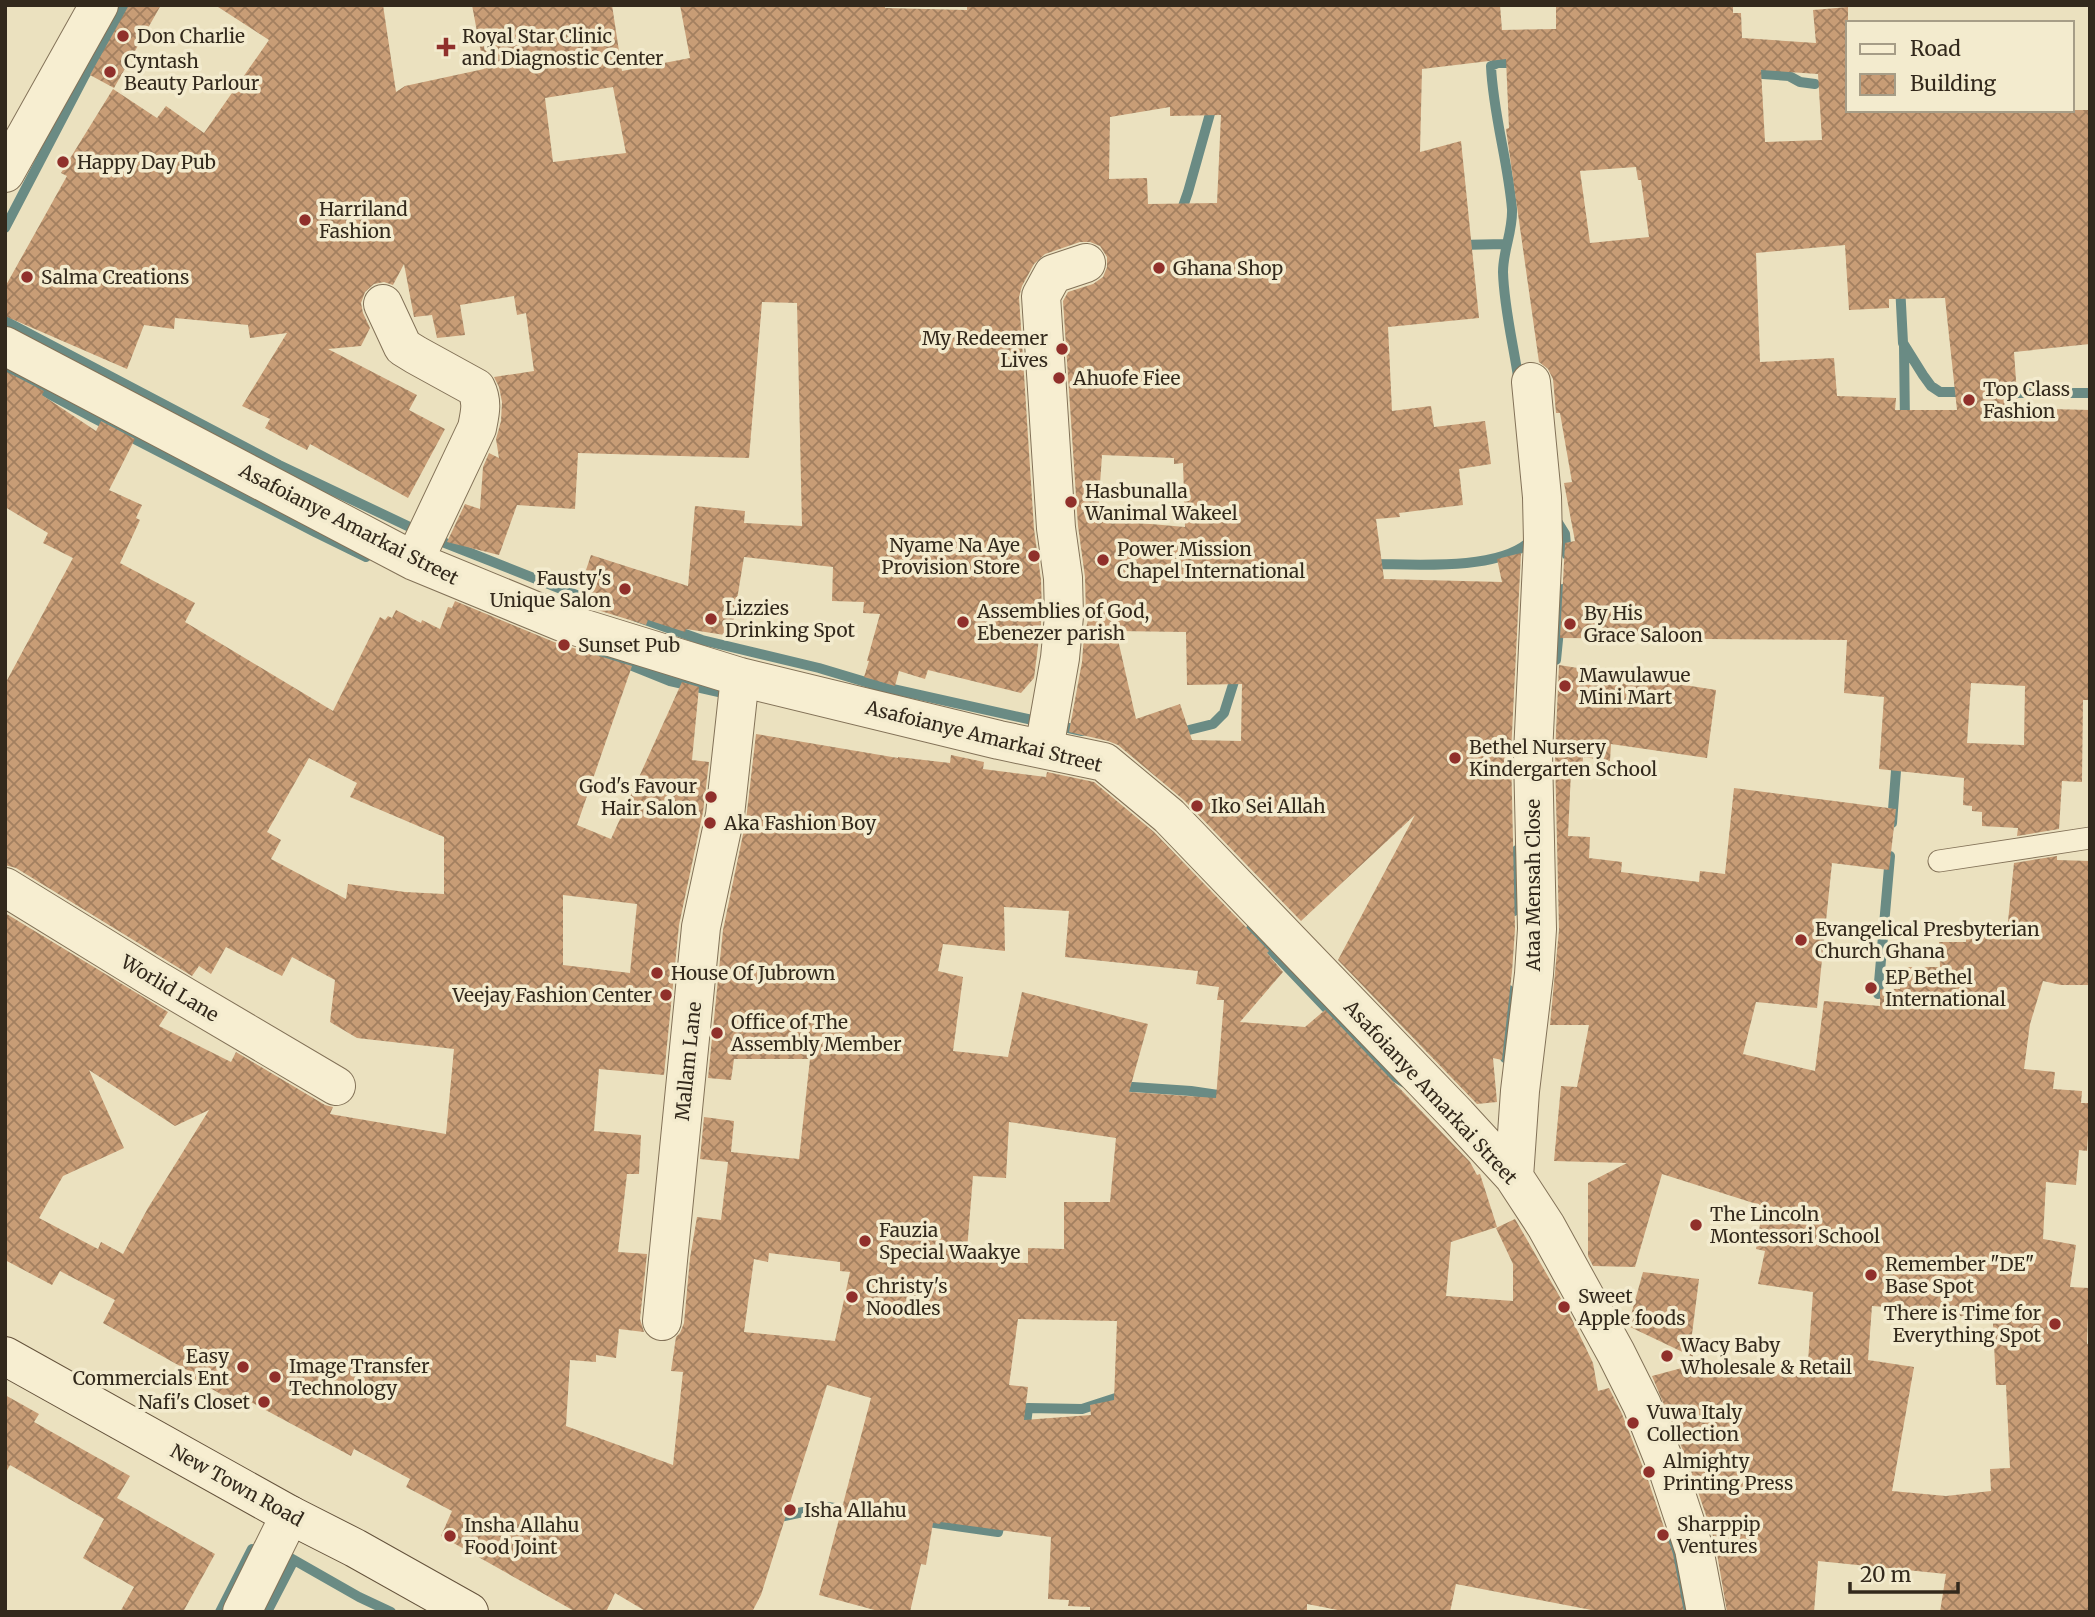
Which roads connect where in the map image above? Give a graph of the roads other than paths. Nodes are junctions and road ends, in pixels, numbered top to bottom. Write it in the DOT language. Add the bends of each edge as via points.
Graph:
graph roads {
  1 [pos="99,5"];
  2 [pos="5,173"];
  3 [pos="1086,264"];
  4 [pos="383,304"];
  5 [pos="5,346"];
  6 [pos="1531,382"];
  7 [pos="414,561"];
  8 [pos="740,677"];
  9 [pos="1044,749"];
  10 [pos="2090,838"];
  11 [pos="1939,861"];
  12 [pos="5,887"];
  13 [pos="336,1086"];
  14 [pos="1514,1177"];
  15 [pos="662,1321"];
  16 [pos="5,1356"];
  17 [pos="290,1515"];
  18 [pos="242,1612"];
  19 [pos="469,1612"];
  20 [pos="1706,1612"];
  1 -- 2 [label="street"];
  3 -- 9 [label="street" via="1053,274 1041,296 1064,616"];
  4 -- 7 [label="street" via="403,346 476,388 480,396 477,428"];
  5 -- 7 [label="street, Asafoianye Amarkai Street"];
  6 -- 14 [label="street, Ataa Mensah Close" via="1543,542 1533,754 1536,929"];
  7 -- 8 [label="street, Asafoianye Amarkai Street" via="562,622"];
  8 -- 9 [label="street, Asafoianye Amarkai Street"];
  8 -- 15 [label="street, Mallam Lane" via="725,815 701,927"];
  9 -- 14 [label="street, Asafoianye Amarkai Street" via="1104,762 1169,816"];
  10 -- 11 [label="lane"];
  12 -- 13 [label="street, Worlid Lane"];
  14 -- 20 [label="street, Asafoianye Amarkai Street" via="1642,1405 1694,1549"];
  16 -- 17 [label="street, New Town Road"];
  17 -- 18 [label="street"];
  17 -- 19 [label="street, New Town Road"];
}
